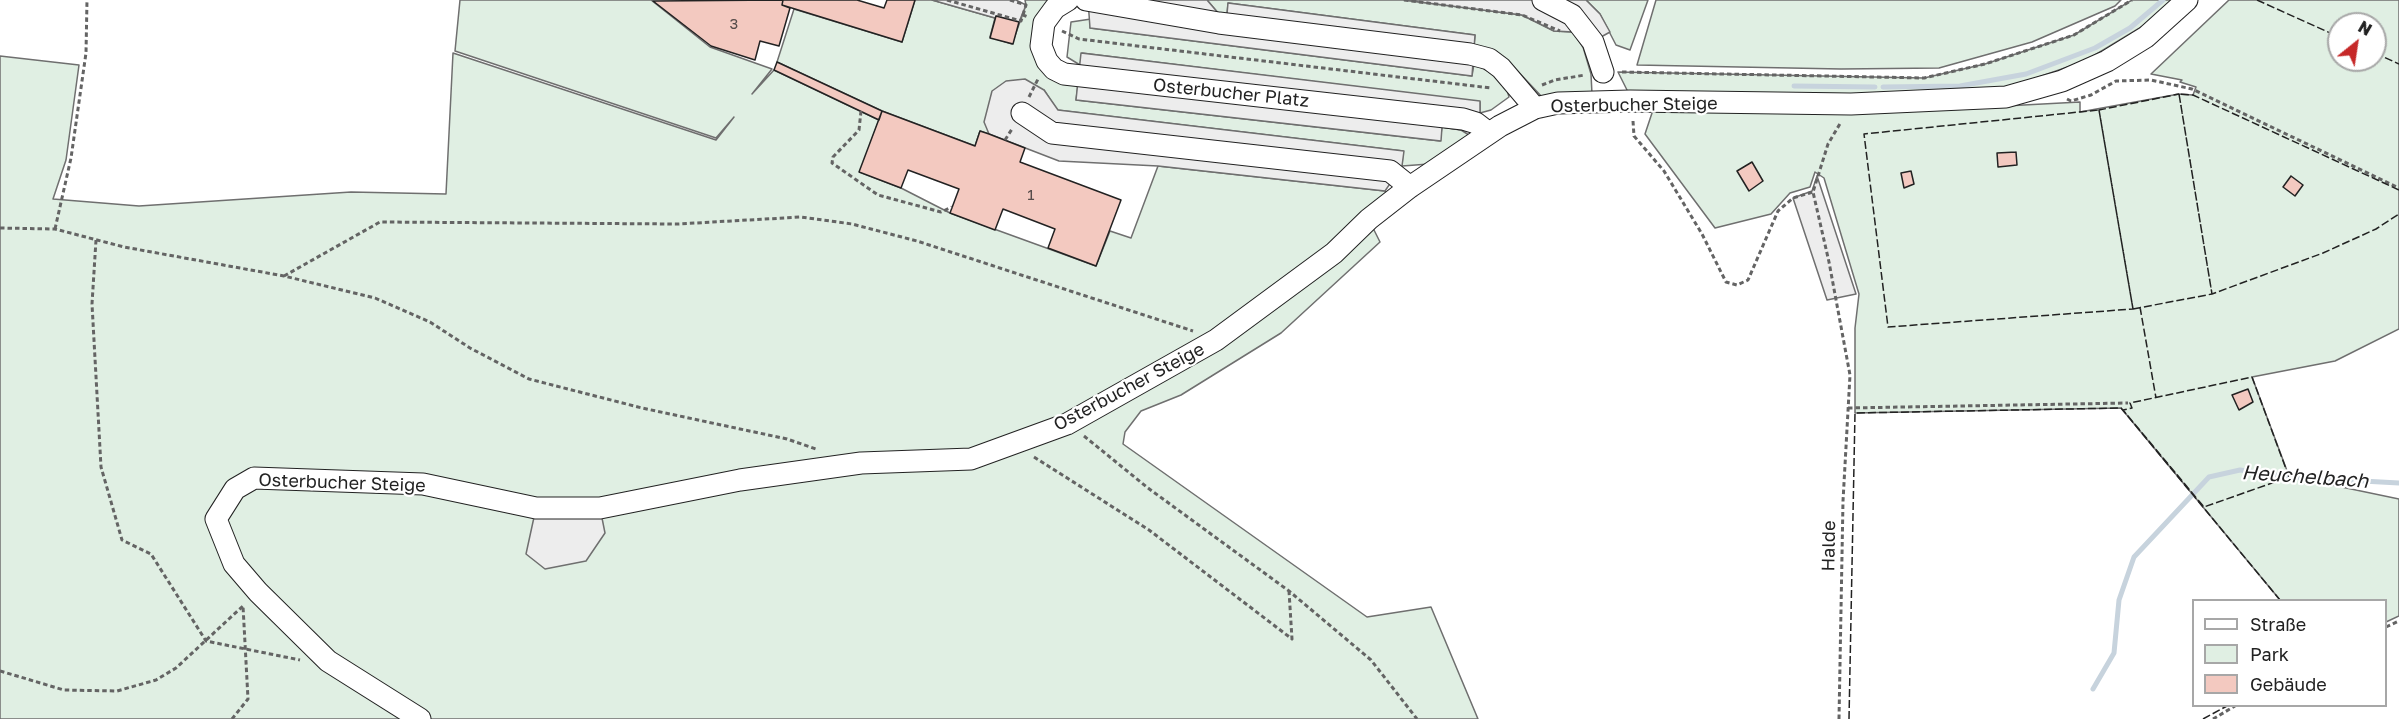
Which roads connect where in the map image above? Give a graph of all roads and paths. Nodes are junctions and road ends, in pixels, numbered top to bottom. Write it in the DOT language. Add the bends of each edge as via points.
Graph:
graph roads {
  1 [pos="87,0"];
  2 [pos="947,0"];
  3 [pos="1010,0"];
  4 [pos="1068,0"];
  5 [pos="1086,0"];
  6 [pos="1404,0"];
  7 [pos="1543,0"];
  8 [pos="2132,0"];
  9 [pos="2187,0"];
  10 [pos="1023,15"];
  11 [pos="1044,23"];
  12 [pos="1563,32"];
  13 [pos="1603,72"];
  14 [pos="2062,81"];
  15 [pos="1522,92"];
  16 [pos="1630,101"];
  17 [pos="1851,104"];
  18 [pos="1535,108"];
  19 [pos="861,111"];
  20 [pos="1022,112"];
  21 [pos="1489,133"];
  22 [pos="1410,187"];
  23 [pos="2399,188"];
  24 [pos="1812,192"];
  25 [pos="952,207"];
  26 [pos="0,228"];
  27 [pos="55,230"];
  28 [pos="96,240"];
  29 [pos="284,276"];
  30 [pos="1216,340"];
  31 [pos="2127,403"];
  32 [pos="1848,408"];
  33 [pos="1067,424"];
  34 [pos="1015,444"];
  35 [pos="819,450"];
  36 [pos="1289,591"];
  37 [pos="250,599"];
  38 [pos="206,641"];
  39 [pos="245,647"];
  40 [pos="328,661"];
  41 [pos="0,671"];
  42 [pos="2232,707"];
  43 [pos="232,719"];
  44 [pos="420,719"];
  45 [pos="1417,719"];
  46 [pos="1839,719"];
  47 [pos="2213,719"];
  1 -- 27 [label="path" via="71,158"];
  2 -- 10 [label="path" via="1021,21"];
  3 -- 10 [label="path" via="1026,5"];
  4 -- 11 [label="street" via="1055,8"];
  5 -- 15 [label="street" via="1220,23 1470,54 1489,59 1502,68"];
  6 -- 12 [label="path" via="1522,15"];
  7 -- 13 [label="street" via="1572,15 1593,42"];
  8 -- 13 [label="path" via="2074,35 1985,64 1923,78"];
  9 -- 14 [label="street, Osterbucher Steige" via="2146,37 2107,61"];
  10 -- 11 [label="path"];
  11 -- 15 [label="path" via="1079,39"];
  11 -- 21 [label="street, Osterbucher Platz" via="1041,46 1047,61 1064,74 1463,119"];
  13 -- 15 [label="path" via="1555,80"];
  14 -- 17 [label="street, Osterbucher Steige" via="2006,97"];
  14 -- 23 [label="path" via="2062,95 2071,101 2116,81 2151,80 2192,89"];
  15 -- 18 [label="street"];
  16 -- 17 [label="street, Osterbucher Steige"];
  16 -- 18 [label="street, Osterbucher Steige" via="1558,103"];
  16 -- 24 [label="path" via="1634,136 1675,187 1726,282 1737,285 1748,280 1778,211 1793,198"];
  17 -- 24 [label="path" via="1828,144"];
  18 -- 21 [label="street, Osterbucher Steige"];
  19 -- 25 [label="path" via="859,129 832,163 878,195 941,212"];
  20 -- 22 [label="street" via="1052,133 1390,171"];
  21 -- 22 [label="street, Osterbucher Steige"];
  22 -- 30 [label="street, Osterbucher Steige" via="1334,253"];
  24 -- 32 [label="path, Halde" via="1850,375"];
  26 -- 27 [label="path"];
  27 -- 28 [label="path"];
  28 -- 29 [label="path"];
  28 -- 38 [label="path" via="92,304 101,466 122,540 151,554"];
  29 -- 30 [label="path" via="380,222 678,224 801,217 852,224 917,241"];
  29 -- 35 [label="path" via="375,298 430,322 529,379 787,439"];
  30 -- 33 [label="street, Osterbucher Steige"];
  31 -- 32 [label="path"];
  32 -- 46 [label="path, Halde"];
  33 -- 34 [label="street, Osterbucher Steige"];
  33 -- 36 [label="path"];
  34 -- 36 [label="path" via="1149,530 1292,639"];
  34 -- 37 [label="street, Osterbucher Steige" via="971,459 861,464 740,480 600,508 536,508 423,484 254,478 235,489 216,519"];
  36 -- 45 [label="path" via="1371,660"];
  37 -- 38 [label="path"];
  37 -- 39 [label="path"];
  37 -- 40 [label="street, Osterbucher Steige"];
  38 -- 39 [label="path"];
  38 -- 41 [label="path" via="156,680 117,692 64,690"];
  39 -- 40 [label="path" via="291,660"];
  39 -- 43 [label="path" via="248,699"];
  40 -- 44 [label="street, Osterbucher Steige"];
  42 -- 47 [label="path"];
}
